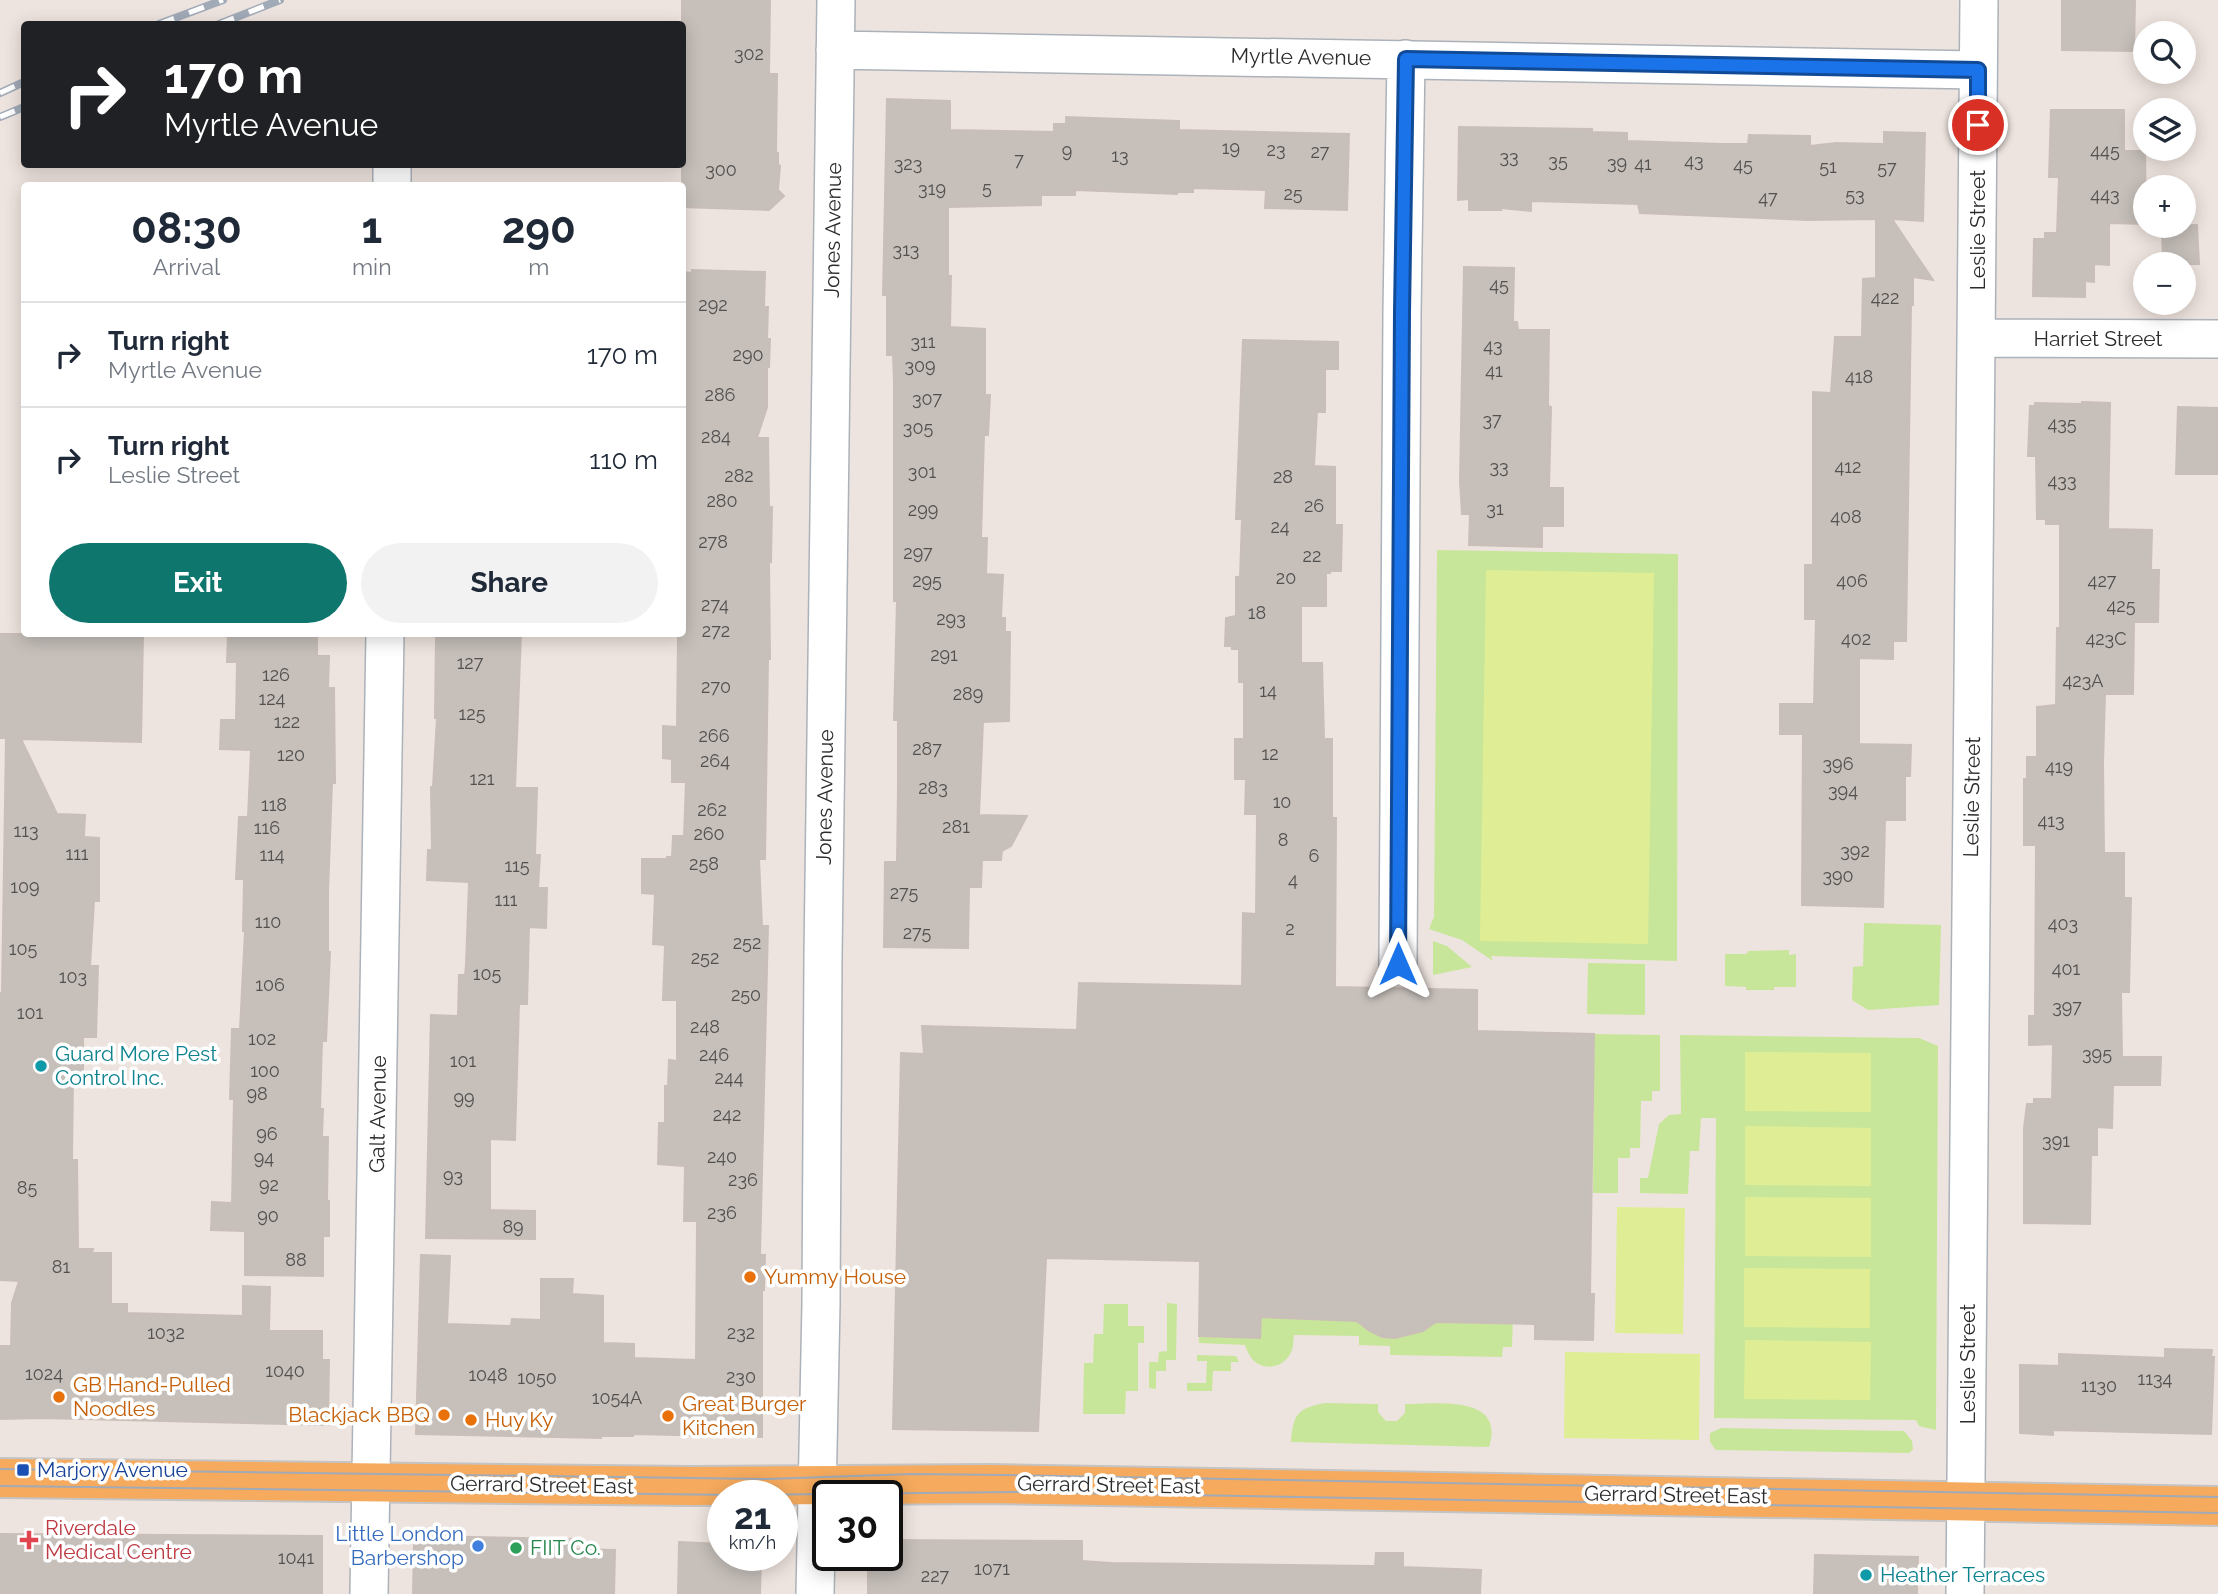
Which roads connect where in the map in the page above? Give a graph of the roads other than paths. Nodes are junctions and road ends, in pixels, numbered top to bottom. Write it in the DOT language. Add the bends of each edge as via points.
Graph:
graph roads {
  1 [pos="836,0"];
  2 [pos="1979,0"];
  3 [pos="835,50"];
  4 [pos="1406,59"];
  5 [pos="1978,70"];
  6 [pos="1977,338"];
  7 [pos="2218,339"];
  8 [pos="385,637"];
  9 [pos="1398,964"];
  10 [pos="0,1478"];
  11 [pos="817,1480"];
  12 [pos="372,1483"];
  13 [pos="903,1484"];
  14 [pos="812,1485"];
  15 [pos="1967,1500"];
  16 [pos="2218,1506"];
  17 [pos="815,1571"];
  18 [pos="369,1594"];
  19 [pos="815,1594"];
  20 [pos="1965,1594"];
  1 -- 3 [label="street, Jones Avenue"];
  2 -- 5 [label="street, Leslie Street"];
  3 -- 4 [label="street, Myrtle Avenue"];
  3 -- 11 [label="street, Jones Avenue"];
  4 -- 5 [label="street, Myrtle Avenue"];
  4 -- 9 [label="street"];
  5 -- 6 [label="street, Leslie Street"];
  6 -- 7 [label="street, Harriet Street"];
  6 -- 15 [label="street, Leslie Street"];
  8 -- 12 [label="street, Galt Avenue"];
  10 -- 12 [label="main road, Gerrard Street East"];
  12 -- 14 [label="main road, Gerrard Street East"];
  12 -- 18 [label="street, Galt Avenue"];
  13 -- 15 [label="main road, Gerrard Street East"];
  15 -- 16 [label="main road, Gerrard Street East"];
  15 -- 20 [label="street, Leslie Street"];
  17 -- 19 [label="street, Jones Avenue"];
}
